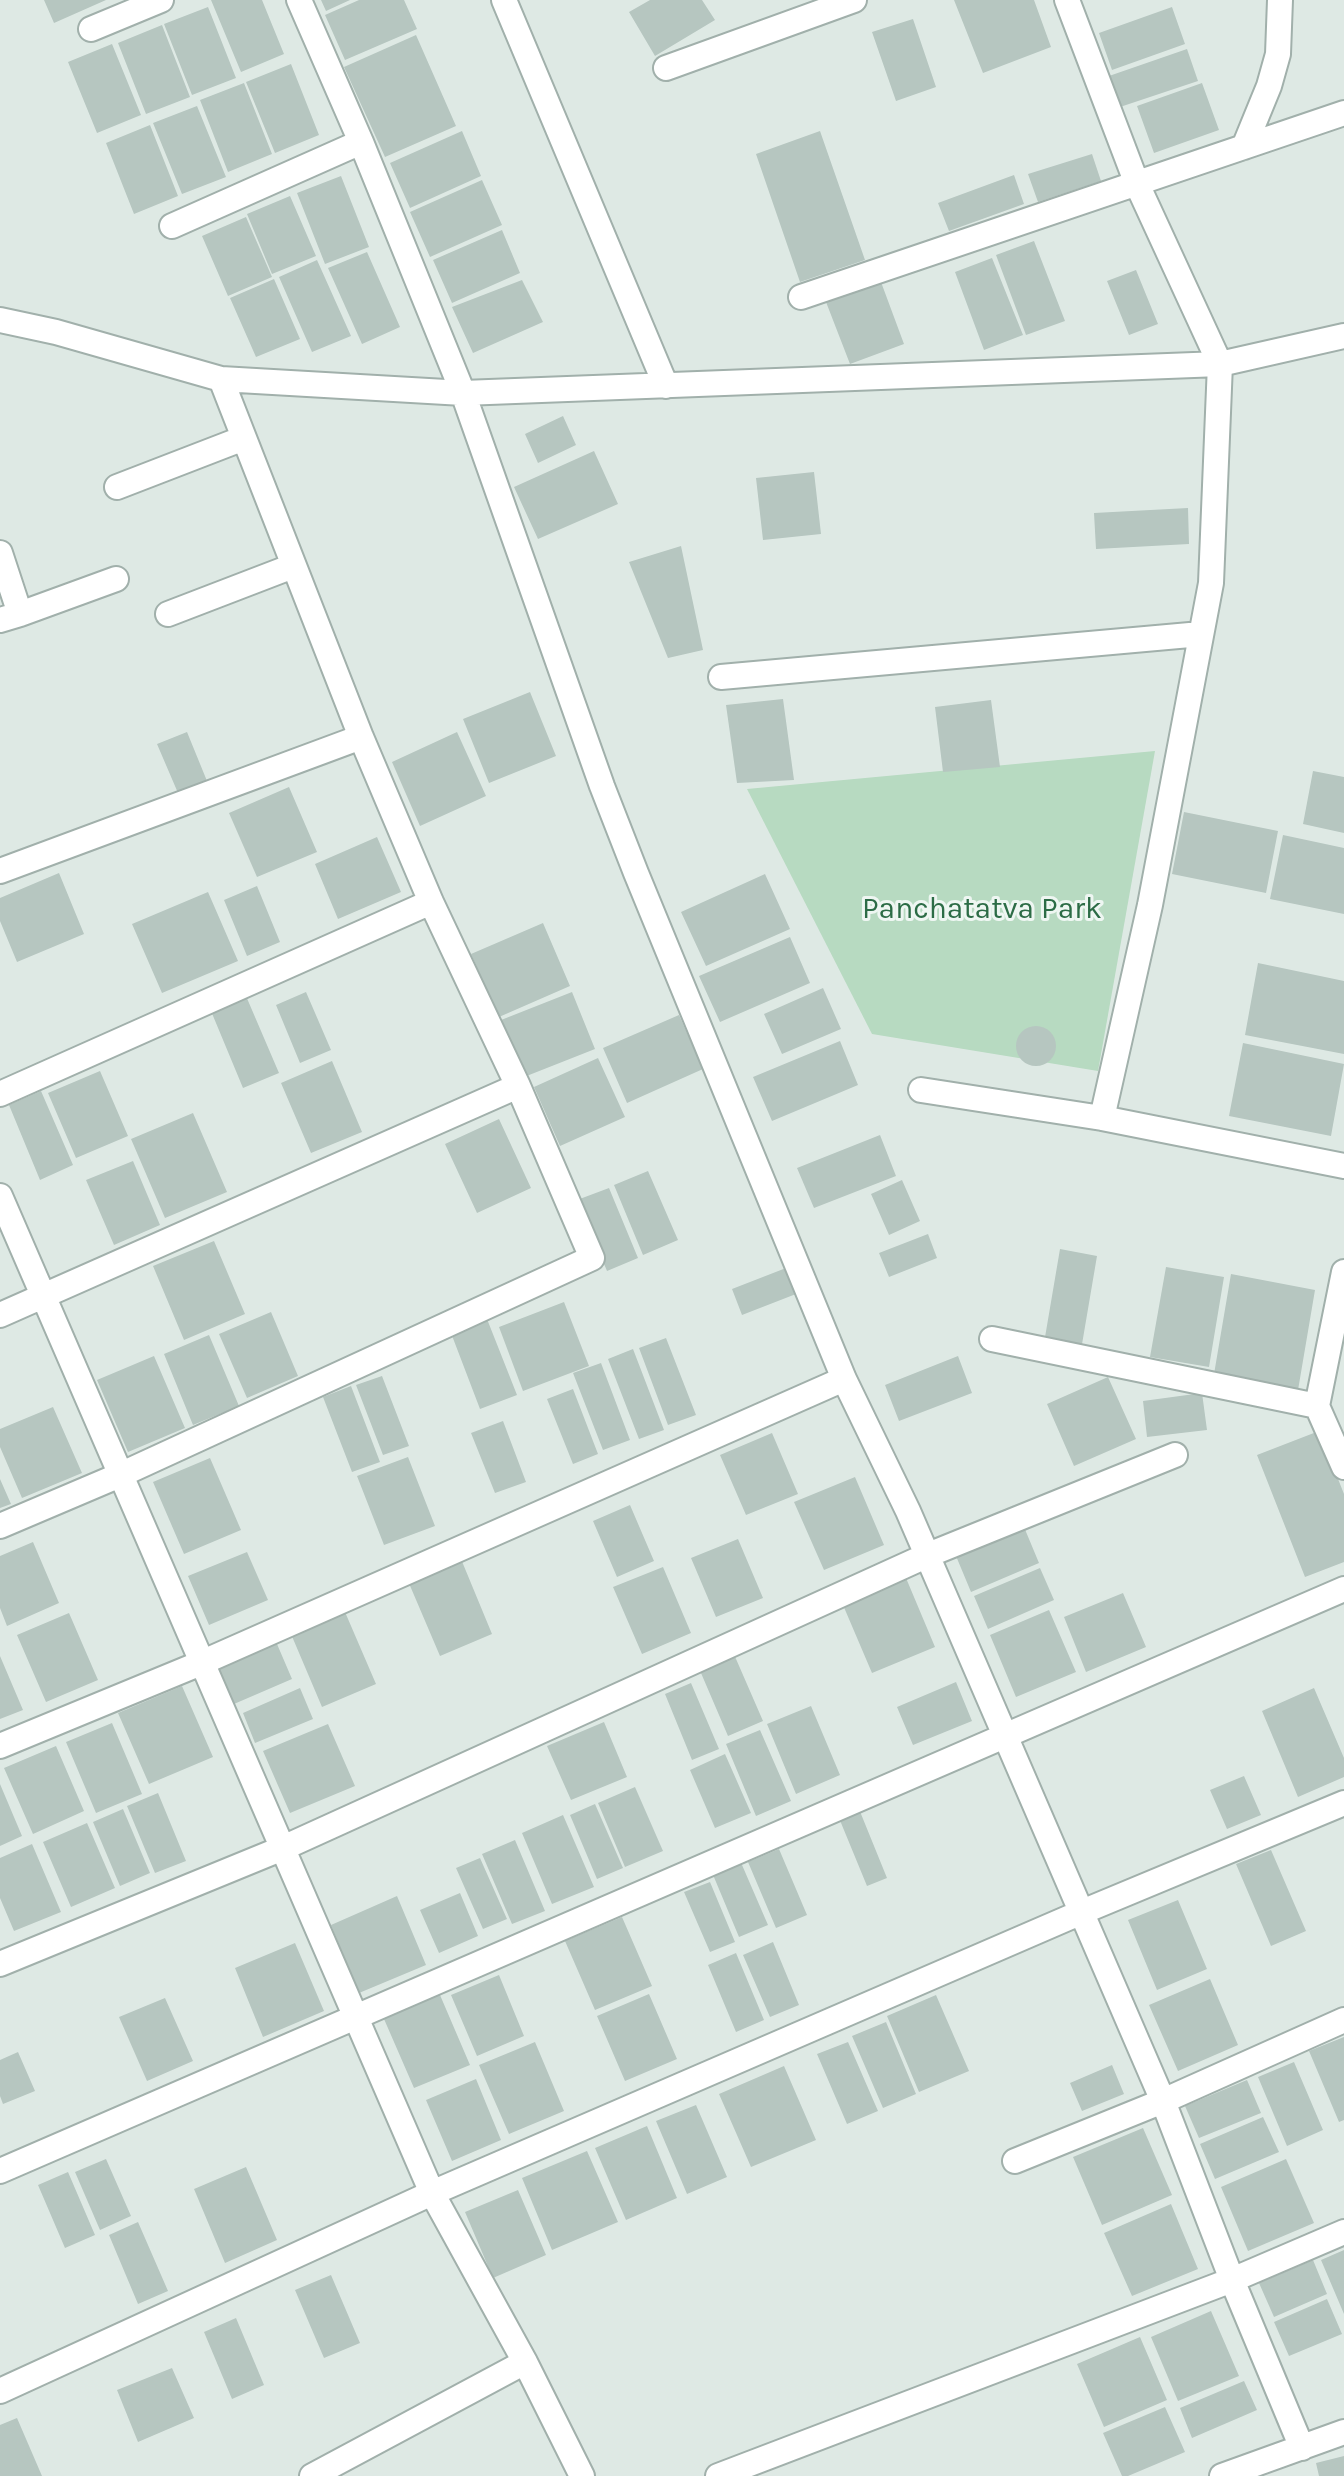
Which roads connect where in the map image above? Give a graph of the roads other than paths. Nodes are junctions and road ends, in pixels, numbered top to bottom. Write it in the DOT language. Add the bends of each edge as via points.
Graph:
graph roads {
  1 [pos="161,0"];
  2 [pos="299,0"];
  3 [pos="504,0"];
  4 [pos="854,0"];
  5 [pos="1067,0"];
  6 [pos="1280,0"];
  7 [pos="91,29"];
  8 [pos="666,68"];
  9 [pos="1344,113"];
  10 [pos="361,142"];
  11 [pos="1244,147"];
  12 [pos="1137,184"];
  13 [pos="172,226"];
  14 [pos="801,297"];
  15 [pos="0,320"];
  16 [pos="1344,336"];
  17 [pos="1220,364"];
  18 [pos="221,379"];
  19 [pos="666,386"];
  20 [pos="463,393"];
  21 [pos="244,438"];
  22 [pos="117,487"];
  23 [pos="0,553"];
  24 [pos="293,566"];
  25 [pos="116,579"];
  26 [pos="168,614"];
  27 [pos="10,617"];
  28 [pos="1201,634"];
  29 [pos="721,677"];
  30 [pos="361,737"];
  31 [pos="0,871"];
  32 [pos="431,902"];
  33 [pos="518,1086"];
  34 [pos="921,1090"];
  35 [pos="0,1094"];
  36 [pos="1102,1118"];
  37 [pos="1344,1166"];
  38 [pos="0,1196"];
  39 [pos="1344,1272"];
  40 [pos="45,1296"];
  41 [pos="0,1315"];
  42 [pos="992,1339"];
  43 [pos="844,1379"];
  44 [pos="1317,1406"];
  45 [pos="1175,1455"];
  46 [pos="1344,1467"];
  47 [pos="120,1475"];
  48 [pos="0,1526"];
  49 [pos="928,1555"];
  50 [pos="1344,1589"];
  51 [pos="201,1663"];
  52 [pos="1007,1734"];
  53 [pos="0,1746"];
  54 [pos="1344,1803"];
  55 [pos="283,1848"];
  56 [pos="1082,1912"];
  57 [pos="0,1964"];
  58 [pos="356,2018"];
  59 [pos="1344,2020"];
  60 [pos="1163,2101"];
  61 [pos="1015,2161"];
  62 [pos="0,2171"];
  63 [pos="432,2193"];
  64 [pos="1344,2232"];
  65 [pos="1232,2280"];
  66 [pos="525,2362"];
  67 [pos="0,2391"];
  68 [pos="1344,2432"];
  69 [pos="1302,2448"];
  70 [pos="312,2476"];
  71 [pos="582,2476"];
  72 [pos="718,2476"];
  73 [pos="1222,2476"];
  1 -- 7 [label="street"];
  2 -- 10 [label="street"];
  3 -- 19 [label="street"];
  4 -- 8 [label="street"];
  5 -- 12 [label="street"];
  6 -- 11 [label="street" via="1278,54"];
  9 -- 11 [label="street"];
  10 -- 13 [label="street"];
  10 -- 20 [label="street"];
  11 -- 12 [label="street"];
  12 -- 14 [label="street"];
  12 -- 17 [label="street"];
  15 -- 18 [label="street"];
  16 -- 17 [label="street"];
  17 -- 19 [label="street"];
  17 -- 28 [label="street" via="1211,583"];
  18 -- 20 [label="street"];
  18 -- 21 [label="street"];
  19 -- 20 [label="street"];
  20 -- 43 [label="street" via="602,786"];
  21 -- 22 [label="street"];
  21 -- 24 [label="street"];
  23 -- 27 [label="street"];
  24 -- 26 [label="street"];
  24 -- 30 [label="street"];
  25 -- 27 [label="street"];
  28 -- 29 [label="street"];
  28 -- 36 [label="street" via="1150,905"];
  30 -- 31 [label="street"];
  30 -- 32 [label="street"];
  32 -- 33 [label="street"];
  32 -- 35 [label="street"];
  33 -- 40 [label="street"];
  33 -- 47 [label="street" via="592,1258"];
  34 -- 36 [label="street"];
  36 -- 37 [label="street"];
  38 -- 40 [label="street"];
  39 -- 44 [label="street"];
  40 -- 41 [label="street"];
  40 -- 47 [label="street"];
  42 -- 44 [label="street"];
  43 -- 49 [label="street"];
  43 -- 51 [label="street"];
  44 -- 46 [label="street"];
  45 -- 49 [label="street"];
  47 -- 48 [label="street"];
  47 -- 51 [label="street"];
  49 -- 52 [label="street"];
  49 -- 55 [label="street"];
  50 -- 52 [label="street"];
  51 -- 53 [label="street"];
  51 -- 55 [label="street"];
  52 -- 56 [label="street"];
  52 -- 58 [label="street"];
  54 -- 56 [label="street"];
  55 -- 57 [label="street"];
  55 -- 58 [label="street"];
  56 -- 60 [label="street"];
  56 -- 63 [label="street"];
  58 -- 62 [label="street"];
  58 -- 63 [label="street"];
  59 -- 60 [label="street"];
  60 -- 61 [label="street"];
  60 -- 65 [label="street"];
  63 -- 66 [label="street"];
  63 -- 67 [label="street"];
  64 -- 65 [label="street"];
  65 -- 69 [label="street"];
  65 -- 72 [label="street"];
  66 -- 70 [label="street"];
  66 -- 71 [label="street"];
  68 -- 69 [label="street"];
  69 -- 73 [label="street"];
}
